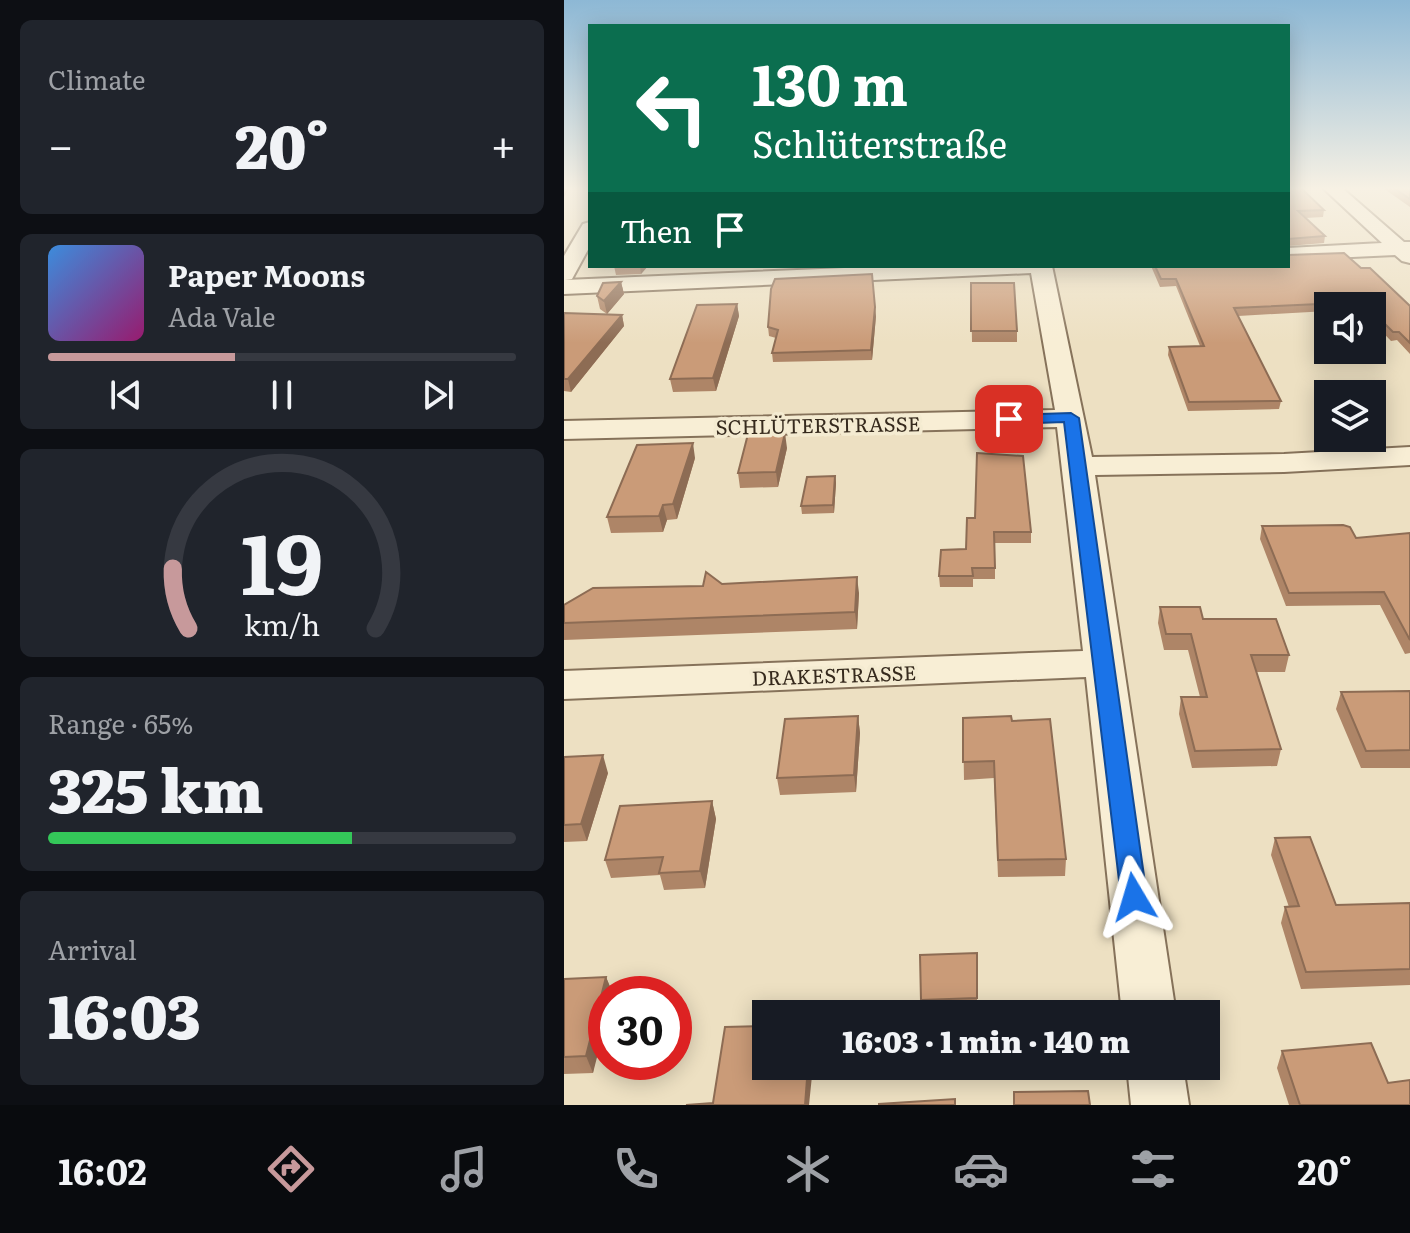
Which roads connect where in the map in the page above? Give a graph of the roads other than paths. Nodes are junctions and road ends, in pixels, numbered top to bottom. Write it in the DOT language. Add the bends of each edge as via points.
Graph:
graph roads {
  1 [pos="583,240"];
  2 [pos="1407,251"];
  3 [pos="1290,254"];
  4 [pos="993,268"];
  5 [pos="1038,268"];
  6 [pos="564,274"];
  7 [pos="564,287"];
  8 [pos="1071,418"];
  9 [pos="564,430"];
  10 [pos="1410,456"];
  11 [pos="1079,466"];
  12 [pos="1105,663"];
  13 [pos="564,685"];
  14 [pos="1147,1000"];
  15 [pos="1157,1080"];
  16 [pos="1160,1105"];
  1 -- 6 [label="street"];
  2 -- 3 [label="street"];
  4 -- 7 [label="street"];
  5 -- 8 [label="street"];
  8 -- 9 [label="street, SCHLÜTERSTRASSE"];
  8 -- 11 [label="street"];
  10 -- 11 [label="street"];
  11 -- 12 [label="street"];
  12 -- 13 [label="street, DRAKESTRASSE"];
  12 -- 14 [label="street"];
  15 -- 16 [label="street"];
}
